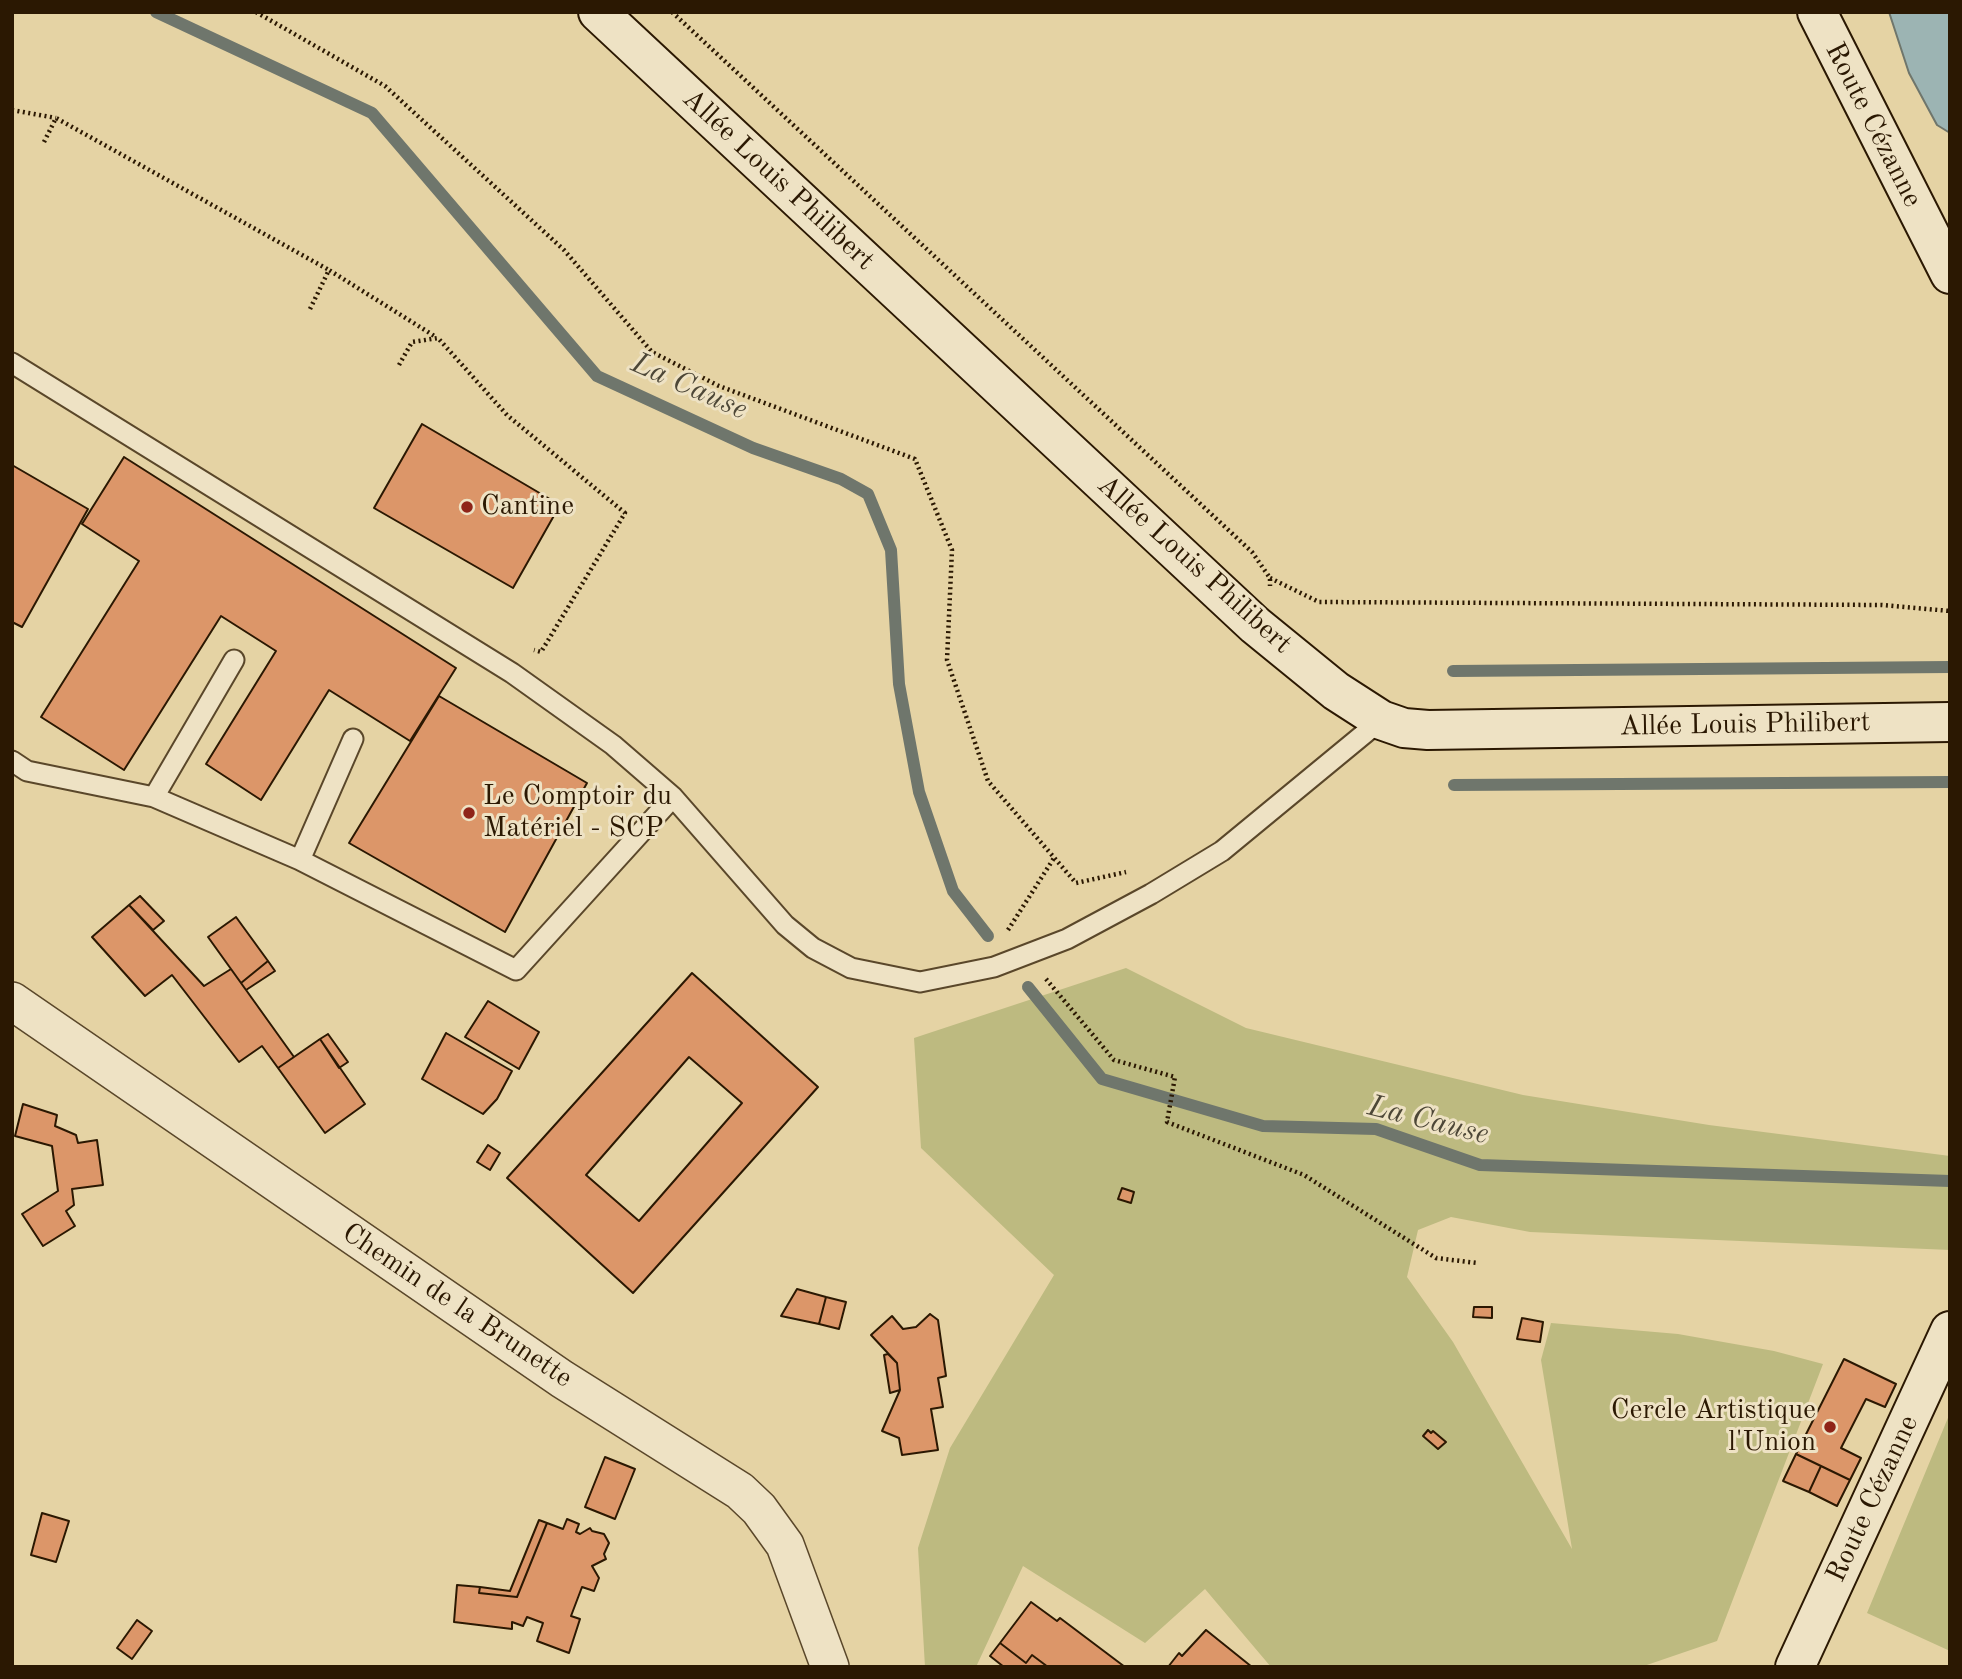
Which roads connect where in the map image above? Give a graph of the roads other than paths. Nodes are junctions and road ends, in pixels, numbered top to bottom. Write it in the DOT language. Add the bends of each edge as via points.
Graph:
graph roads {
  1 [pos="598,12"];
  2 [pos="1817,12"];
  3 [pos="1950,274"];
  4 [pos="12,363"];
  5 [pos="234,660"];
  6 [pos="1381,720"];
  7 [pos="1950,722"];
  8 [pos="353,739"];
  9 [pos="12,761"];
  10 [pos="154,797"];
  11 [pos="673,797"];
  12 [pos="300,860"];
  13 [pos="12,1001"];
  14 [pos="1950,1331"];
  15 [pos="830,1667"];
  16 [pos="1795,1667"];
  1 -- 6 [label="street, Allée Louis Philibert" via="1255,625 1336,691"];
  2 -- 3 [label="street, Route Cézanne"];
  4 -- 11 [label="lane" via="512,673 613,745"];
  5 -- 10 [label="lane"];
  6 -- 7 [label="street, Allée Louis Philibert" via="1428,730"];
  6 -- 11 [label="lane" via="1222,851 1152,894 1067,939 1006,962 920,982 851,968 813,948 785,925"];
  8 -- 12 [label="lane"];
  9 -- 10 [label="lane" via="27,771"];
  10 -- 12 [label="lane"];
  11 -- 12 [label="lane" via="516,970"];
  13 -- 15 [label="street, Chemin de la Brunette" via="562,1379 740,1491 760,1509 785,1545"];
  14 -- 16 [label="street, Route Cézanne"];
}
